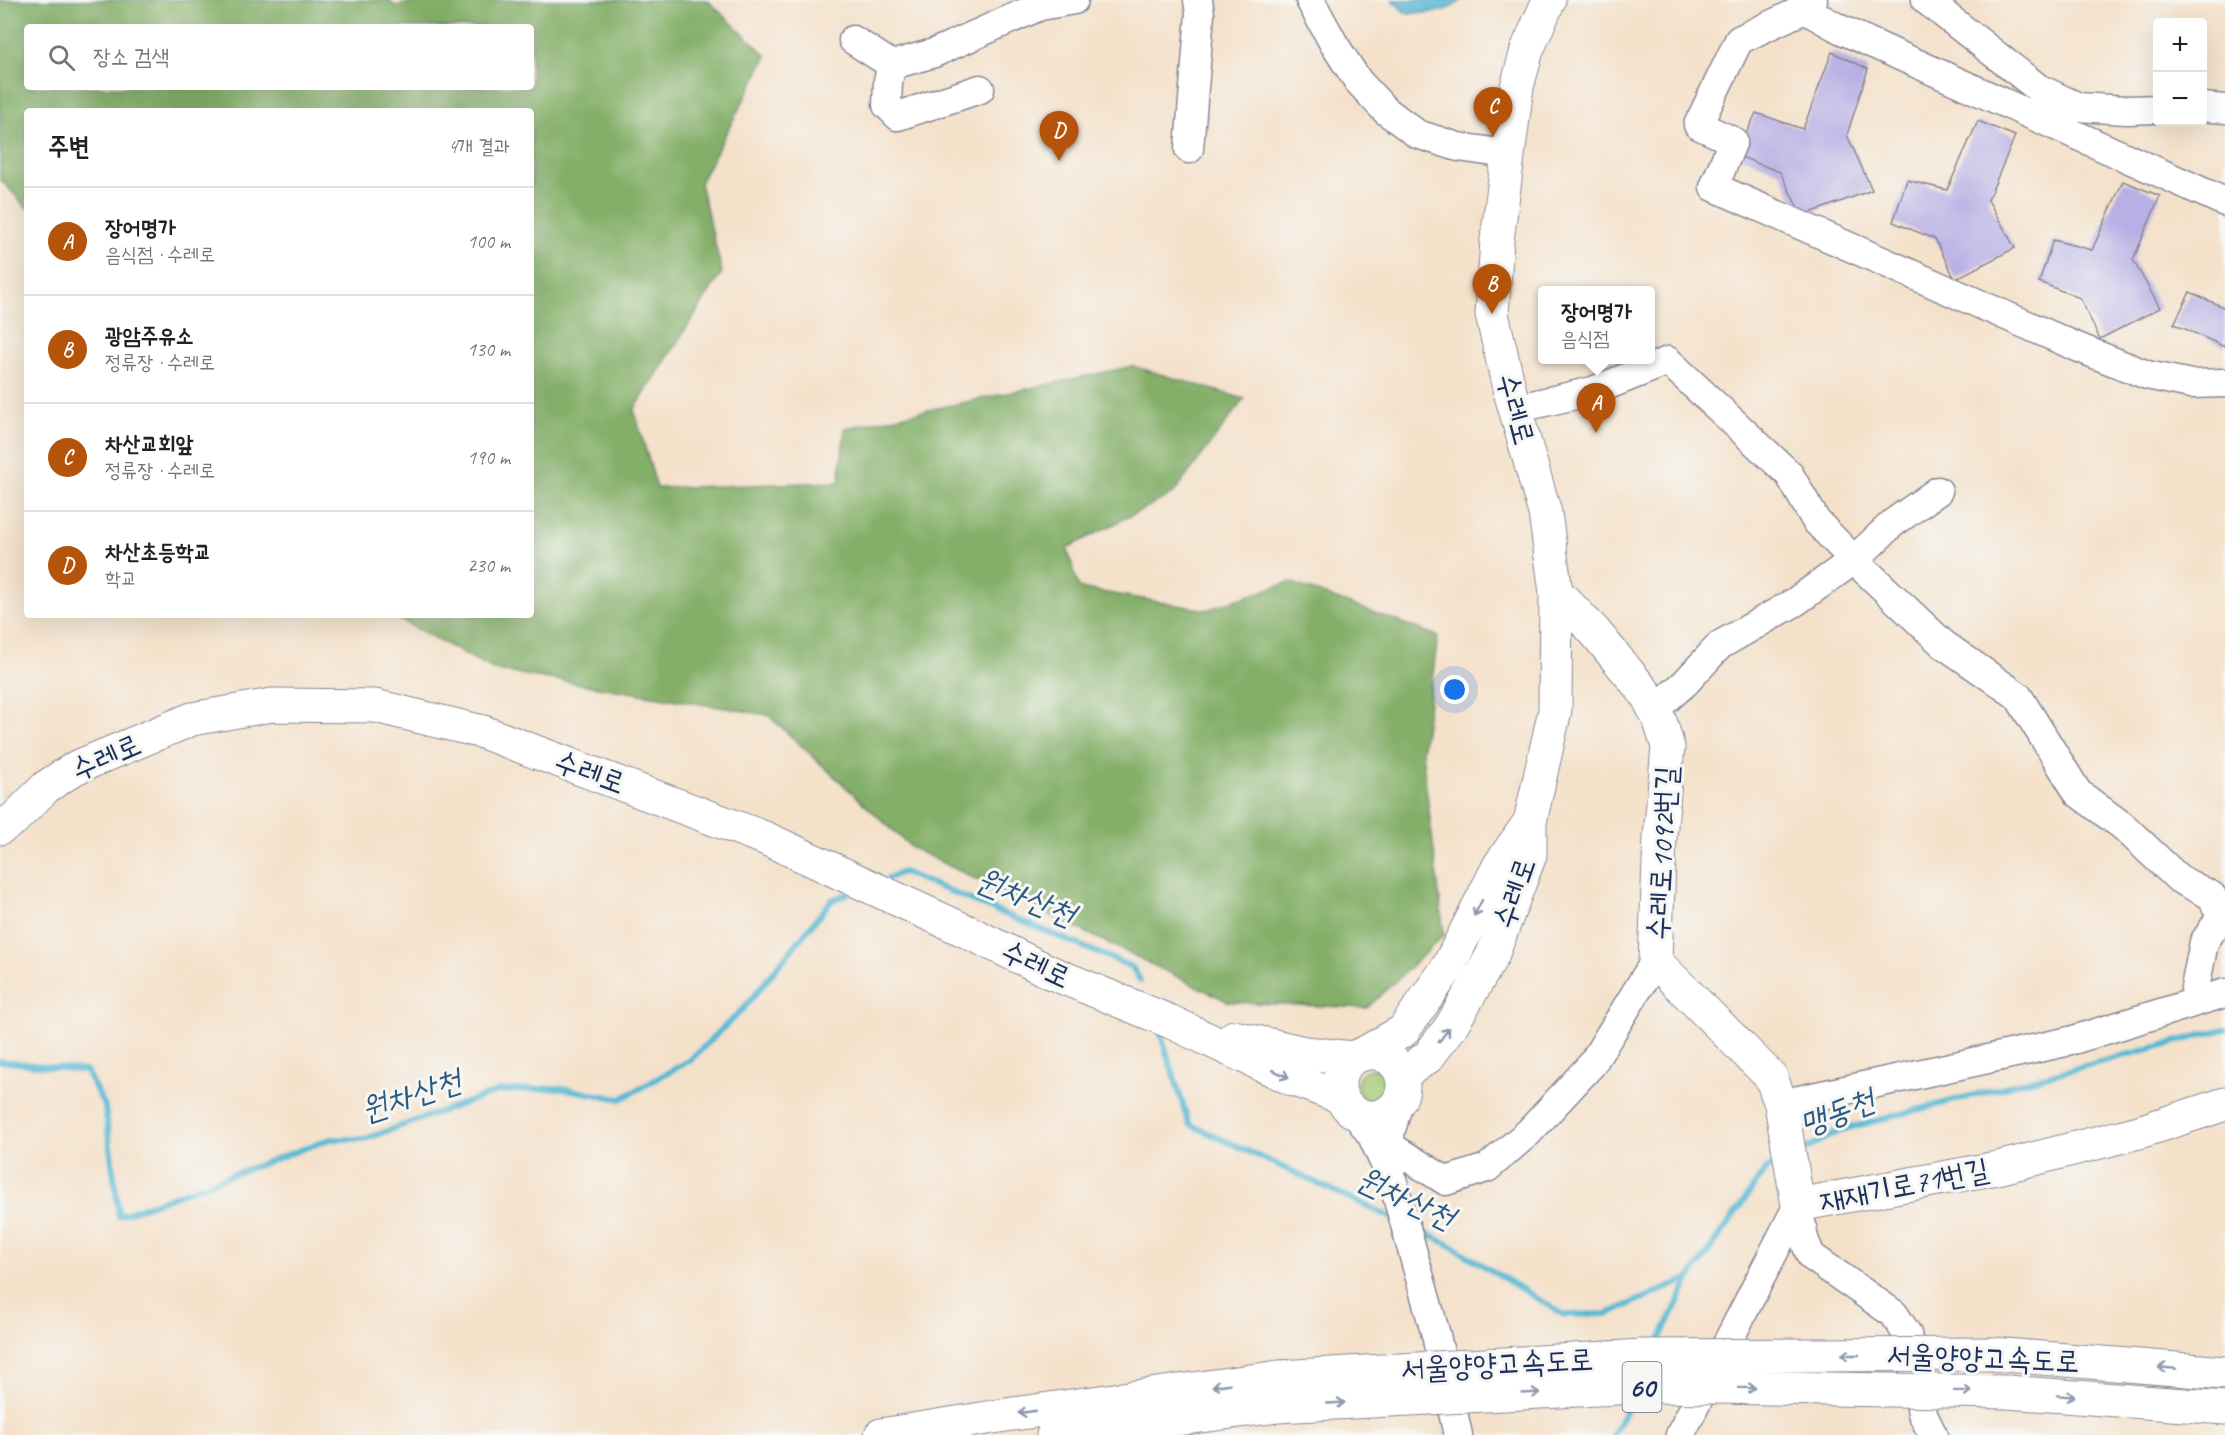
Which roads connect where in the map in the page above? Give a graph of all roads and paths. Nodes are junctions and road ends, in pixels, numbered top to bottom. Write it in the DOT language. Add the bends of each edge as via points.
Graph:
graph roads {
  1 [pos="1074,0"];
  2 [pos="1198,0"];
  3 [pos="1310,0"];
  4 [pos="1549,0"];
  5 [pos="1926,0"];
  6 [pos="1809,4"];
  7 [pos="853,39"];
  8 [pos="892,64"];
  9 [pos="980,89"];
  10 [pos="2207,107"];
  11 [pos="2153,109"];
  12 [pos="2225,109"];
  13 [pos="1188,149"];
  14 [pos="1508,154"];
  15 [pos="2225,202"];
  16 [pos="2225,383"];
  17 [pos="1514,409"];
  18 [pos="1938,491"];
  19 [pos="1854,560"];
  20 [pos="1556,592"];
  21 [pos="1654,710"];
  22 [pos="1530,822"];
  23 [pos="0,828"];
  24 [pos="1655,961"];
  25 [pos="2213,996"];
  26 [pos="1171,1022"];
  27 [pos="1357,1057"];
  28 [pos="1400,1090"];
  29 [pos="1781,1104"];
  30 [pos="2225,1104"];
  31 [pos="1348,1106"];
  32 [pos="1390,1146"];
  33 [pos="1393,1182"];
  34 [pos="1798,1205"];
  35 [pos="2225,1373"];
  36 [pos="1278,1392"];
  37 [pos="2225,1408"];
  38 [pos="881,1435"];
  39 [pos="1053,1435"];
  40 [pos="1458,1435"];
  41 [pos="1680,1435"];
  42 [pos="1933,1435"];
  1 -- 8 [label="street" via="1040,6 934,53"];
  2 -- 13 [label="street"];
  3 -- 14 [label="street" via="1358,81 1385,110 1417,134 1458,147"];
  4 -- 14 [label="main road, 수레로" via="1527,50 1517,87"];
  5 -- 11 [label="street" via="2038,88 2078,106"];
  6 -- 15 [label="street" via="1840,29"];
  6 -- 16 [label="street" via="1739,40 1698,125 1733,141 1714,187 2148,375 2191,384"];
  7 -- 8 [label="street"];
  8 -- 9 [label="street" via="887,105 898,116"];
  10 -- 12 [label="street"];
  14 -- 17 [label="main road, 수레로" via="1492,314"];
  17 -- 19 [label="street" via="1593,392 1668,361 1789,474 1816,521"];
  17 -- 20 [label="main road, 수레로" via="1545,513"];
  18 -- 19 [label="street" via="1893,523"];
  19 -- 21 [label="street" via="1795,602 1720,645"];
  19 -- 25 [label="street" via="1943,644 2018,696 2078,793 2124,827 2179,879 2212,896 2221,917 2204,942 2195,988"];
  20 -- 21 [label="main road, 수레로1092번길" via="1594,631 1646,694"];
  20 -- 22 [label="main road, 수레로" via="1555,710"];
  21 -- 24 [label="main road, 수레로1092번길" via="1668,747"];
  22 -- 27 [label="main road, 수레로, one-way" via="1499,866 1448,967 1404,1031"];
  28 -- 22 [label="main road, 수레로, one-way" via="1450,1028 1492,956 1530,855"];
  23 -- 26 [label="main road, 수레로" via="46,787 75,768 192,719 272,705 375,706 483,732 723,822 818,861 1052,973"];
  24 -- 29 [label="main road, 수레로1092번길" via="1771,1077"];
  24 -- 32 [label="street" via="1592,1064 1529,1132 1486,1168 1446,1181"];
  25 -- 29 [label="street" via="2070,1041"];
  26 -- 27 [label="main road, 수레로" via="1305,1053"];
  26 -- 31 [label="main road, 수레로, one-way"];
  27 -- 28 [label="main road" via="1374,1053 1386,1056 1396,1064"];
  27 -- 31 [label="main road" via="1340,1076 1339,1087"];
  28 -- 31 [label="main road" via="1389,1113 1379,1117 1367,1118"];
  28 -- 32 [label="street"];
  29 -- 34 [label="main road, 수레로1092번길"];
  30 -- 34 [label="main road, 재재기로71번길" via="2139,1132 2002,1167"];
  31 -- 33 [label="street" via="1372,1136"];
  32 -- 33 [label="street"];
  33 -- 40 [label="street" via="1436,1335"];
  34 -- 41 [label="street, 재재기로71번길"];
  34 -- 42 [label="street" via="1811,1256 1894,1314 1907,1334 1922,1413"];
  35 -- 36 [label="main road, 서울양양고속도로 / 60, one-way, bridge" via="1993,1354 1642,1356"];
  36 -- 37 [label="main road, 서울양양고속도로 / 60, one-way, bridge" via="1654,1386 2007,1392"];
  36 -- 38 [label="main road, 서울양양고속도로 / 60, one-way" via="1006,1415"];
  36 -- 39 [label="main road, 서울양양고속도로 / 60"];
}
